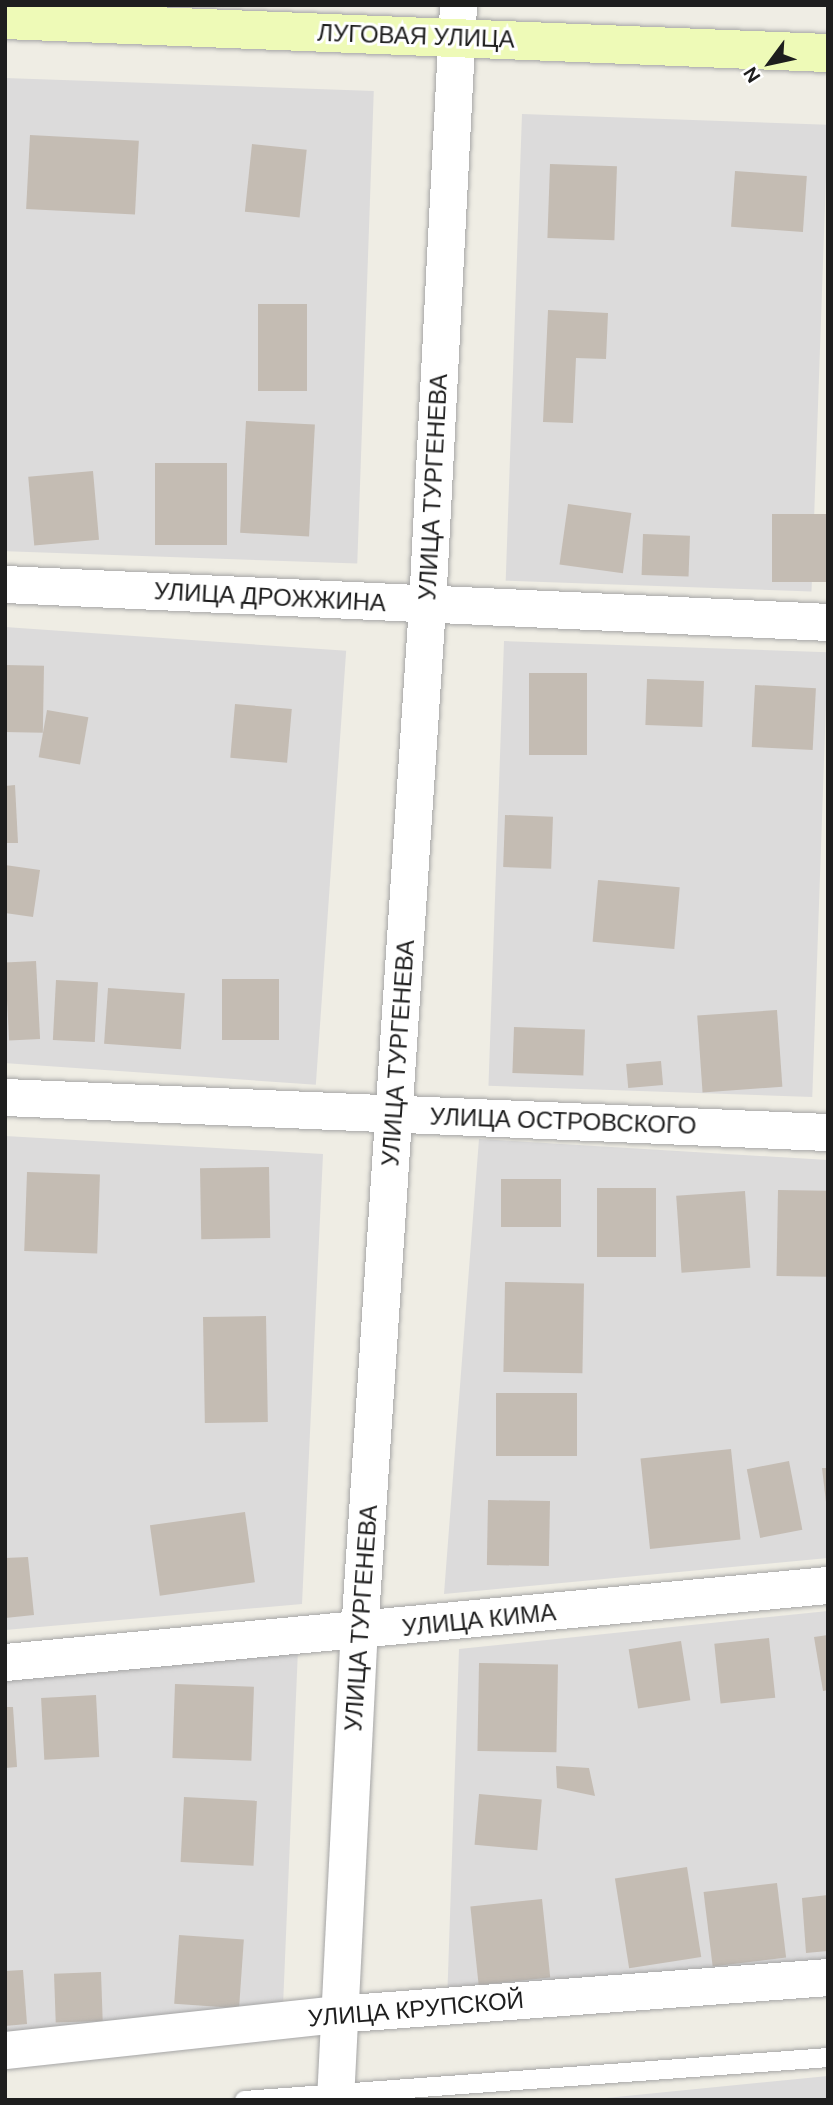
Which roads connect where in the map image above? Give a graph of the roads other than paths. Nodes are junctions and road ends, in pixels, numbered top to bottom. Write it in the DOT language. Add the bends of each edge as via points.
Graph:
graph roads {
  1 [pos="5,20"];
  2 [pos="457,22"];
  3 [pos="828,52"];
  4 [pos="5,584"];
  5 [pos="427,605"];
  6 [pos="828,622"];
  7 [pos="5,1097"];
  8 [pos="395,1114"];
  9 [pos="828,1132"];
  10 [pos="828,1585"];
  11 [pos="359,1632"];
  12 [pos="5,1662"];
  13 [pos="828,1977"];
  14 [pos="336,2014"];
  15 [pos="5,2050"];
  16 [pos="828,2057"];
  17 [pos="335,2096"];
  18 [pos="244,2100"];
  1 -- 2 [label="street, ЛУГОВАЯ УЛИЦА"];
  2 -- 3 [label="street, ЛУГОВАЯ УЛИЦА"];
  2 -- 5 [label="street, УЛИЦА ТУРГЕНЕВА"];
  4 -- 5 [label="street, УЛИЦА ДРОЖЖИНА"];
  5 -- 6 [label="street, УЛИЦА ДРОЖЖИНА"];
  5 -- 8 [label="street, УЛИЦА ТУРГЕНЕВА"];
  7 -- 8 [label="street, УЛИЦА ОСТРОВСКОГО"];
  8 -- 9 [label="street, УЛИЦА ОСТРОВСКОГО"];
  8 -- 11 [label="street, УЛИЦА ТУРГЕНЕВА"];
  10 -- 11 [label="street, УЛИЦА КИМА"];
  11 -- 12 [label="street, УЛИЦА КИМА"];
  11 -- 14 [label="street, УЛИЦА ТУРГЕНЕВА"];
  13 -- 14 [label="street, УЛИЦА КРУПСКОЙ"];
  14 -- 15 [label="street, УЛИЦА КРУПСКОЙ"];
  14 -- 17 [label="street, УЛИЦА ТУРГЕНЕВА"];
  16 -- 17 [label="lane"];
  17 -- 18 [label="lane"];
}
